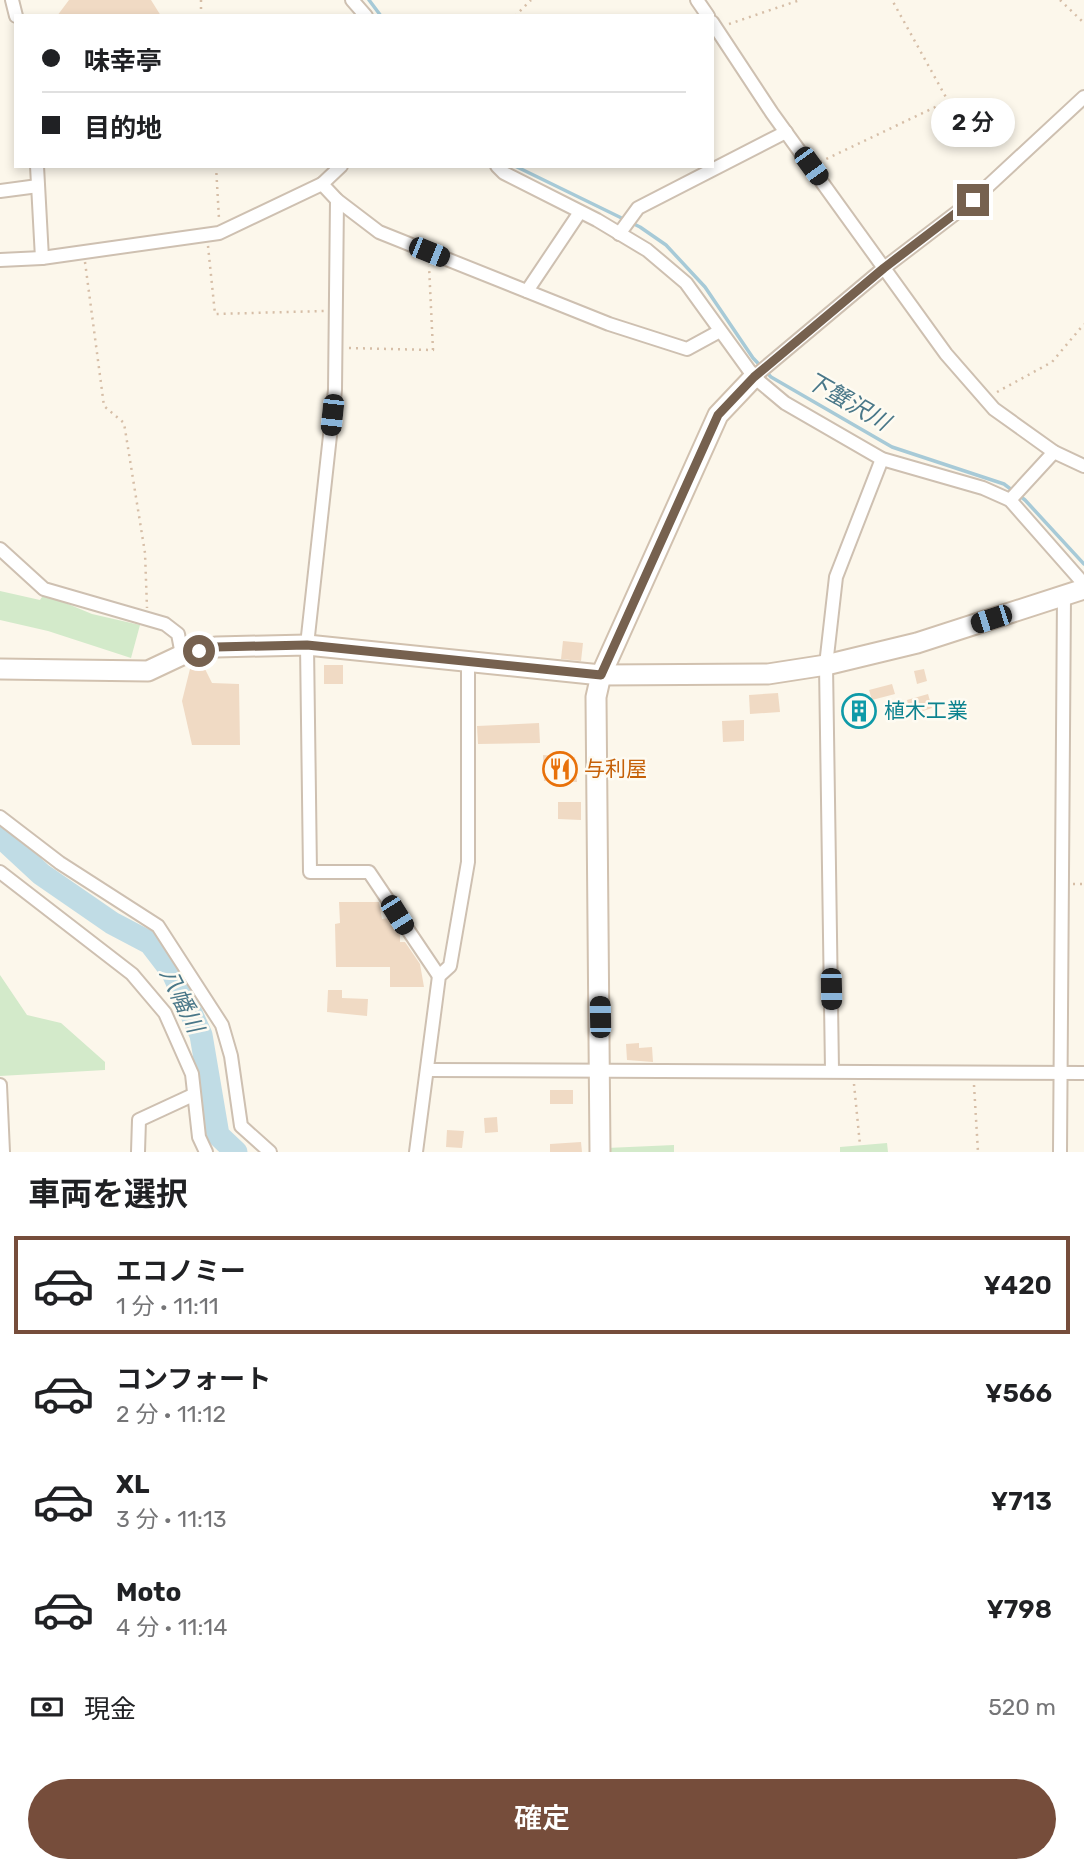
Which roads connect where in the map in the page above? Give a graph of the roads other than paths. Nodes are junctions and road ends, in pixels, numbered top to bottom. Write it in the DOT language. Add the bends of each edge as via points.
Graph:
graph roads {
  1 [pos="352,0"];
  2 [pos="364,14"];
  3 [pos="714,25"];
  4 [pos="1084,97"];
  5 [pos="786,132"];
  6 [pos="37,168"];
  7 [pos="339,168"];
  8 [pos="499,168"];
  9 [pos="322,184"];
  10 [pos="38,187"];
  11 [pos="0,191"];
  12 [pos="337,200"];
  13 [pos="580,212"];
  14 [pos="619,234"];
  15 [pos="42,258"];
  16 [pos="0,260"];
  17 [pos="884,268"];
  18 [pos="527,291"];
  19 [pos="720,331"];
  20 [pos="754,377"];
  21 [pos="1054,452"];
  22 [pos="881,459"];
  23 [pos="1084,466"];
  24 [pos="1010,500"];
  25 [pos="0,549"];
  26 [pos="1084,584"];
  27 [pos="1084,589"];
  28 [pos="1064,595"];
  29 [pos="307,645"];
  30 [pos="182,655"];
  31 [pos="468,663"];
  32 [pos="826,665"];
  33 [pos="0,669"];
  34 [pos="601,675"];
  35 [pos="0,817"];
  36 [pos="0,872"];
  37 [pos="439,976"];
  38 [pos="429,1070"];
  39 [pos="832,1070"];
  40 [pos="601,1071"];
  41 [pos="1060,1072"];
  42 [pos="1084,1073"];
  43 [pos="0,1085"];
  44 [pos="192,1095"];
  45 [pos="3,1152"];
  46 [pos="138,1152"];
  47 [pos="206,1152"];
  48 [pos="271,1152"];
  49 [pos="416,1152"];
  50 [pos="600,1152"];
  51 [pos="1060,1152"];
  1 -- 2 [label="street"];
  3 -- 5 [label="street"];
  4 -- 17 [label="street" via="973,200"];
  5 -- 14 [label="street" via="638,208"];
  5 -- 17 [label="street"];
  6 -- 10 [label="street"];
  7 -- 9 [label="street"];
  8 -- 13 [label="street"];
  9 -- 12 [label="street"];
  9 -- 15 [label="street" via="213,234"];
  10 -- 11 [label="street"];
  10 -- 15 [label="street"];
  12 -- 18 [label="street" via="379,232"];
  12 -- 29 [label="street" via="334,390"];
  13 -- 14 [label="street"];
  13 -- 18 [label="street"];
  14 -- 19 [label="street" via="687,283"];
  15 -- 16 [label="street"];
  17 -- 20 [label="street"];
  17 -- 21 [label="street" via="946,354 994,409"];
  18 -- 19 [label="street" via="687,349"];
  19 -- 20 [label="street"];
  20 -- 22 [label="street" via="785,403"];
  20 -- 34 [label="street" via="718,415"];
  21 -- 23 [label="street"];
  21 -- 24 [label="street"];
  22 -- 24 [label="street"];
  22 -- 32 [label="street" via="836,577"];
  24 -- 26 [label="street"];
  25 -- 30 [label="street" via="44,589 165,624 178,634"];
  27 -- 28 [label="street"];
  28 -- 32 [label="street" via="917,643"];
  28 -- 41 [label="street"];
  29 -- 30 [label="street" via="216,647"];
  29 -- 31 [label="street"];
  29 -- 37 [label="street" via="310,872 369,872"];
  30 -- 33 [label="street" via="148,671"];
  31 -- 34 [label="street"];
  31 -- 37 [label="street" via="468,862 450,966"];
  32 -- 34 [label="street" via="768,674"];
  32 -- 39 [label="street"];
  34 -- 40 [label="street" via="596,697"];
  35 -- 48 [label="street" via="60,863 158,926 222,1025 241,1126"];
  36 -- 44 [label="street" via="120,964 148,992 165,1013 192,1074"];
  37 -- 38 [label="street"];
  38 -- 40 [label="street"];
  38 -- 49 [label="street"];
  39 -- 40 [label="street"];
  39 -- 41 [label="street"];
  40 -- 50 [label="street"];
  41 -- 42 [label="street"];
  41 -- 51 [label="street"];
  43 -- 45 [label="street"];
  44 -- 46 [label="street" via="139,1120"];
  44 -- 47 [label="street"];
}
